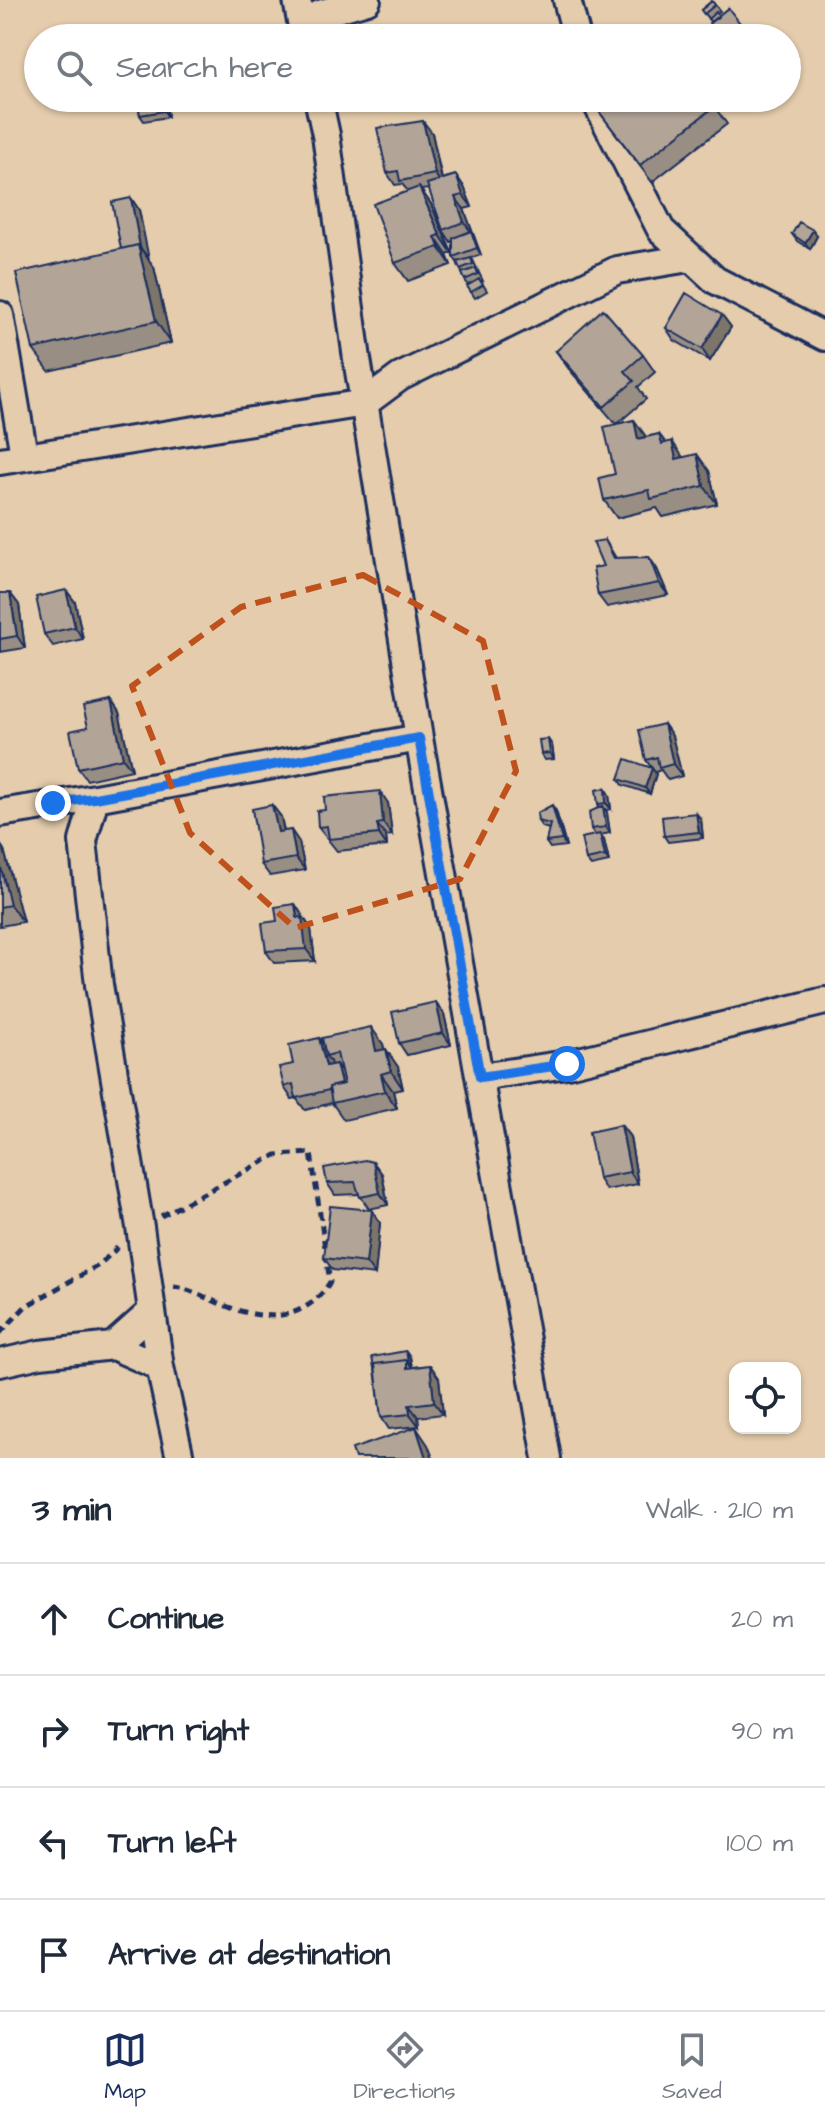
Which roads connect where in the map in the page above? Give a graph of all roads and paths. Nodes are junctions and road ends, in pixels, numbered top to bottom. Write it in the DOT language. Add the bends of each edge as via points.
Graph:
graph roads {
  1 [pos="297,0"];
  2 [pos="367,0"];
  3 [pos="567,0"];
  4 [pos="301,24"];
  5 [pos="312,24"];
  6 [pos="573,24"];
  7 [pos="321,112"];
  8 [pos="601,112"];
  9 [pos="689,258"];
  10 [pos="0,315"];
  11 [pos="825,337"];
  12 [pos="357,359"];
  13 [pos="400,377"];
  14 [pos="365,403"];
  15 [pos="12,458"];
  16 [pos="419,738"];
  17 [pos="95,798"];
  18 [pos="53,803"];
  19 [pos="0,813"];
  20 [pos="83,841"];
  21 [pos="825,1001"];
  22 [pos="480,1077"];
  23 [pos="140,1227"];
  24 [pos="148,1285"];
  25 [pos="151,1312"];
  26 [pos="0,1333"];
  27 [pos="113,1346"];
  28 [pos="0,1363"];
  29 [pos="160,1367"];
  30 [pos="180,1458"];
  31 [pos="547,1458"];
  1 -- 4 [label="street"];
  2 -- 5 [label="street" via="320,14"];
  3 -- 6 [label="street"];
  7 -- 12 [label="street"];
  8 -- 9 [label="street" via="661,230"];
  9 -- 11 [label="street" via="715,280"];
  9 -- 13 [label="street" via="617,270"];
  10 -- 15 [label="street"];
  12 -- 13 [label="street"];
  12 -- 14 [label="street"];
  13 -- 14 [label="street"];
  14 -- 15 [label="street"];
  14 -- 16 [label="street"];
  16 -- 17 [label="street"];
  16 -- 22 [label="street"];
  17 -- 18 [label="street"];
  17 -- 20 [label="street"];
  18 -- 19 [label="street"];
  18 -- 20 [label="street"];
  20 -- 23 [label="street" via="99,985"];
  21 -- 22 [label="street" via="567,1064"];
  22 -- 31 [label="street"];
  23 -- 24 [label="street"];
  23 -- 24 [label="path" via="276,1155 311,1153 330,1282 320,1298 302,1311 269,1316 230,1308 183,1288"];
  23 -- 26 [label="path" via="99,1265 26,1306"];
  24 -- 25 [label="street"];
  25 -- 27 [label="street"];
  25 -- 29 [label="street"];
  27 -- 28 [label="street"];
  27 -- 29 [label="street"];
  29 -- 30 [label="street"];
}
